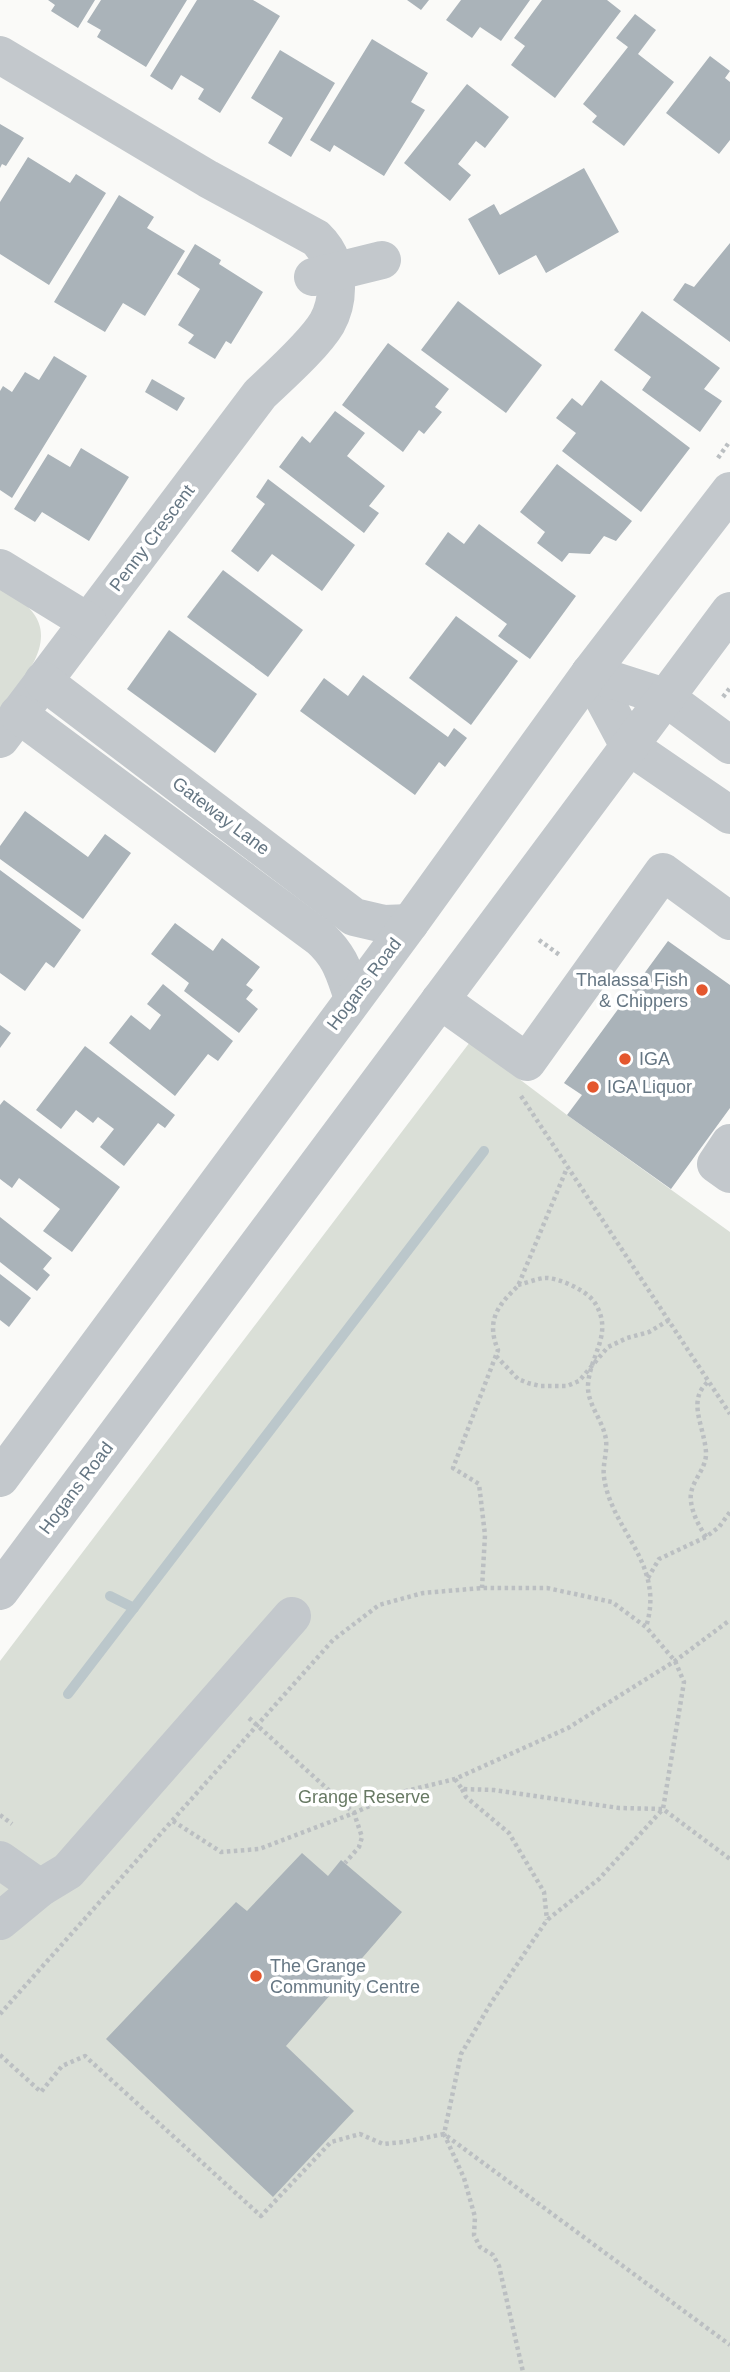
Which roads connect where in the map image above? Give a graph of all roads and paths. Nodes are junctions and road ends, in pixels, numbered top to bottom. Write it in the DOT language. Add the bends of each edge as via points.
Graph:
graph roads {
  1 [pos="0,55"];
  2 [pos="382,260"];
  3 [pos="324,274"];
  4 [pos="730,491"];
  5 [pos="0,568"];
  6 [pos="730,611"];
  7 [pos="88,622"];
  8 [pos="590,673"];
  9 [pos="43,681"];
  10 [pos="665,697"];
  11 [pos="9,726"];
  12 [pos="730,745"];
  13 [pos="629,746"];
  14 [pos="730,815"];
  15 [pos="730,922"];
  16 [pos="410,923"];
  17 [pos="353,998"];
  18 [pos="440,1000"];
  19 [pos="518,1092"];
  20 [pos="730,1143"];
  21 [pos="567,1168"];
  22 [pos="730,1174"];
  23 [pos="517,1286"];
  24 [pos="669,1320"];
  25 [pos="496,1356"];
  26 [pos="593,1364"];
  27 [pos="709,1381"];
  28 [pos="730,1414"];
  29 [pos="0,1478"];
  30 [pos="730,1512"];
  31 [pos="706,1537"];
  32 [pos="648,1578"];
  33 [pos="482,1588"];
  34 [pos="0,1591"];
  35 [pos="292,1616"];
  36 [pos="730,1620"];
  37 [pos="646,1627"];
  38 [pos="675,1661"];
  39 [pos="223,1696"];
  40 [pos="257,1725"];
  41 [pos="455,1779"];
  42 [pos="462,1789"];
  43 [pos="663,1809"];
  44 [pos="354,1813"];
  45 [pos="173,1821"];
  46 [pos="730,1859"];
  47 [pos="0,1860"];
  48 [pos="345,1863"];
  49 [pos="40,1888"];
  50 [pos="0,1920"];
  51 [pos="547,1920"];
  52 [pos="0,2014"];
  53 [pos="0,2055"];
  54 [pos="444,2134"];
  55 [pos="730,2345"];
  56 [pos="523,2372"];
  1 -- 3 [label="street" via="316,238 325,246"];
  2 -- 3 [label="street"];
  3 -- 7 [label="street, Penny Crescent" via="336,296 327,322 260,394"];
  4 -- 8 [label="street, Hogans Road"];
  5 -- 7 [label="street"];
  6 -- 10 [label="street, Hogans Road"];
  7 -- 9 [label="street, Penny Crescent"];
  8 -- 10 [label="street"];
  8 -- 13 [label="street"];
  8 -- 16 [label="street, Hogans Road"];
  9 -- 11 [label="street, Penny Crescent"];
  9 -- 16 [label="street, Gateway Lane" via="354,917 384,924"];
  10 -- 12 [label="street"];
  10 -- 13 [label="street, Hogans Road"];
  11 -- 17 [label="street" via="320,938 335,951"];
  13 -- 14 [label="street"];
  13 -- 18 [label="street, Hogans Road"];
  15 -- 18 [label="street" via="663,872 527,1062"];
  16 -- 17 [label="street, Hogans Road"];
  17 -- 29 [label="street, Hogans Road"];
  18 -- 34 [label="street, Hogans Road"];
  19 -- 21 [label="path"];
  20 -- 22 [label="street" via="716,1164"];
  21 -- 23 [label="path"];
  21 -- 24 [label="path"];
  23 -- 25 [label="path" via="493,1318"];
  23 -- 26 [label="path" via="545,1278 573,1285 595,1301 603,1341"];
  24 -- 26 [label="path" via="608,1347"];
  24 -- 27 [label="path"];
  25 -- 26 [label="path" via="518,1379 540,1386 567,1386 579,1381"];
  25 -- 33 [label="path" via="453,1468 479,1484 485,1535"];
  26 -- 32 [label="path" via="588,1385 606,1437 608,1495"];
  27 -- 28 [label="path"];
  27 -- 31 [label="path" via="696,1397 706,1465 691,1488 695,1519"];
  30 -- 31 [label="path"];
  31 -- 32 [label="path" via="659,1559"];
  32 -- 37 [label="path"];
  33 -- 37 [label="path" via="547,1588 612,1602"];
  33 -- 40 [label="path" via="423,1593 379,1605 333,1640"];
  35 -- 39 [label="street"];
  36 -- 38 [label="path"];
  37 -- 38 [label="path"];
  38 -- 41 [label="path" via="568,1728"];
  38 -- 43 [label="path" via="684,1682"];
  39 -- 40 [label="path"];
  39 -- 49 [label="street" via="68,1871"];
  40 -- 44 [label="path"];
  40 -- 45 [label="path"];
  41 -- 42 [label="path"];
  41 -- 44 [label="path" via="398,1793"];
  42 -- 43 [label="path"];
  42 -- 51 [label="path" via="509,1833 544,1892"];
  43 -- 46 [label="path"];
  43 -- 51 [label="path" via="599,1879"];
  44 -- 45 [label="path" via="259,1849 221,1852"];
  44 -- 48 [label="path" via="362,1837"];
  45 -- 52 [label="path"];
  47 -- 49 [label="street"];
  49 -- 50 [label="street"];
  51 -- 54 [label="path" via="461,2054"];
  53 -- 54 [label="path" via="41,2092 62,2066 85,2056 261,2216 331,2142 360,2134 383,2144"];
  54 -- 55 [label="path"];
  54 -- 56 [label="path" via="464,2178 475,2217 474,2235 499,2266"];
}
